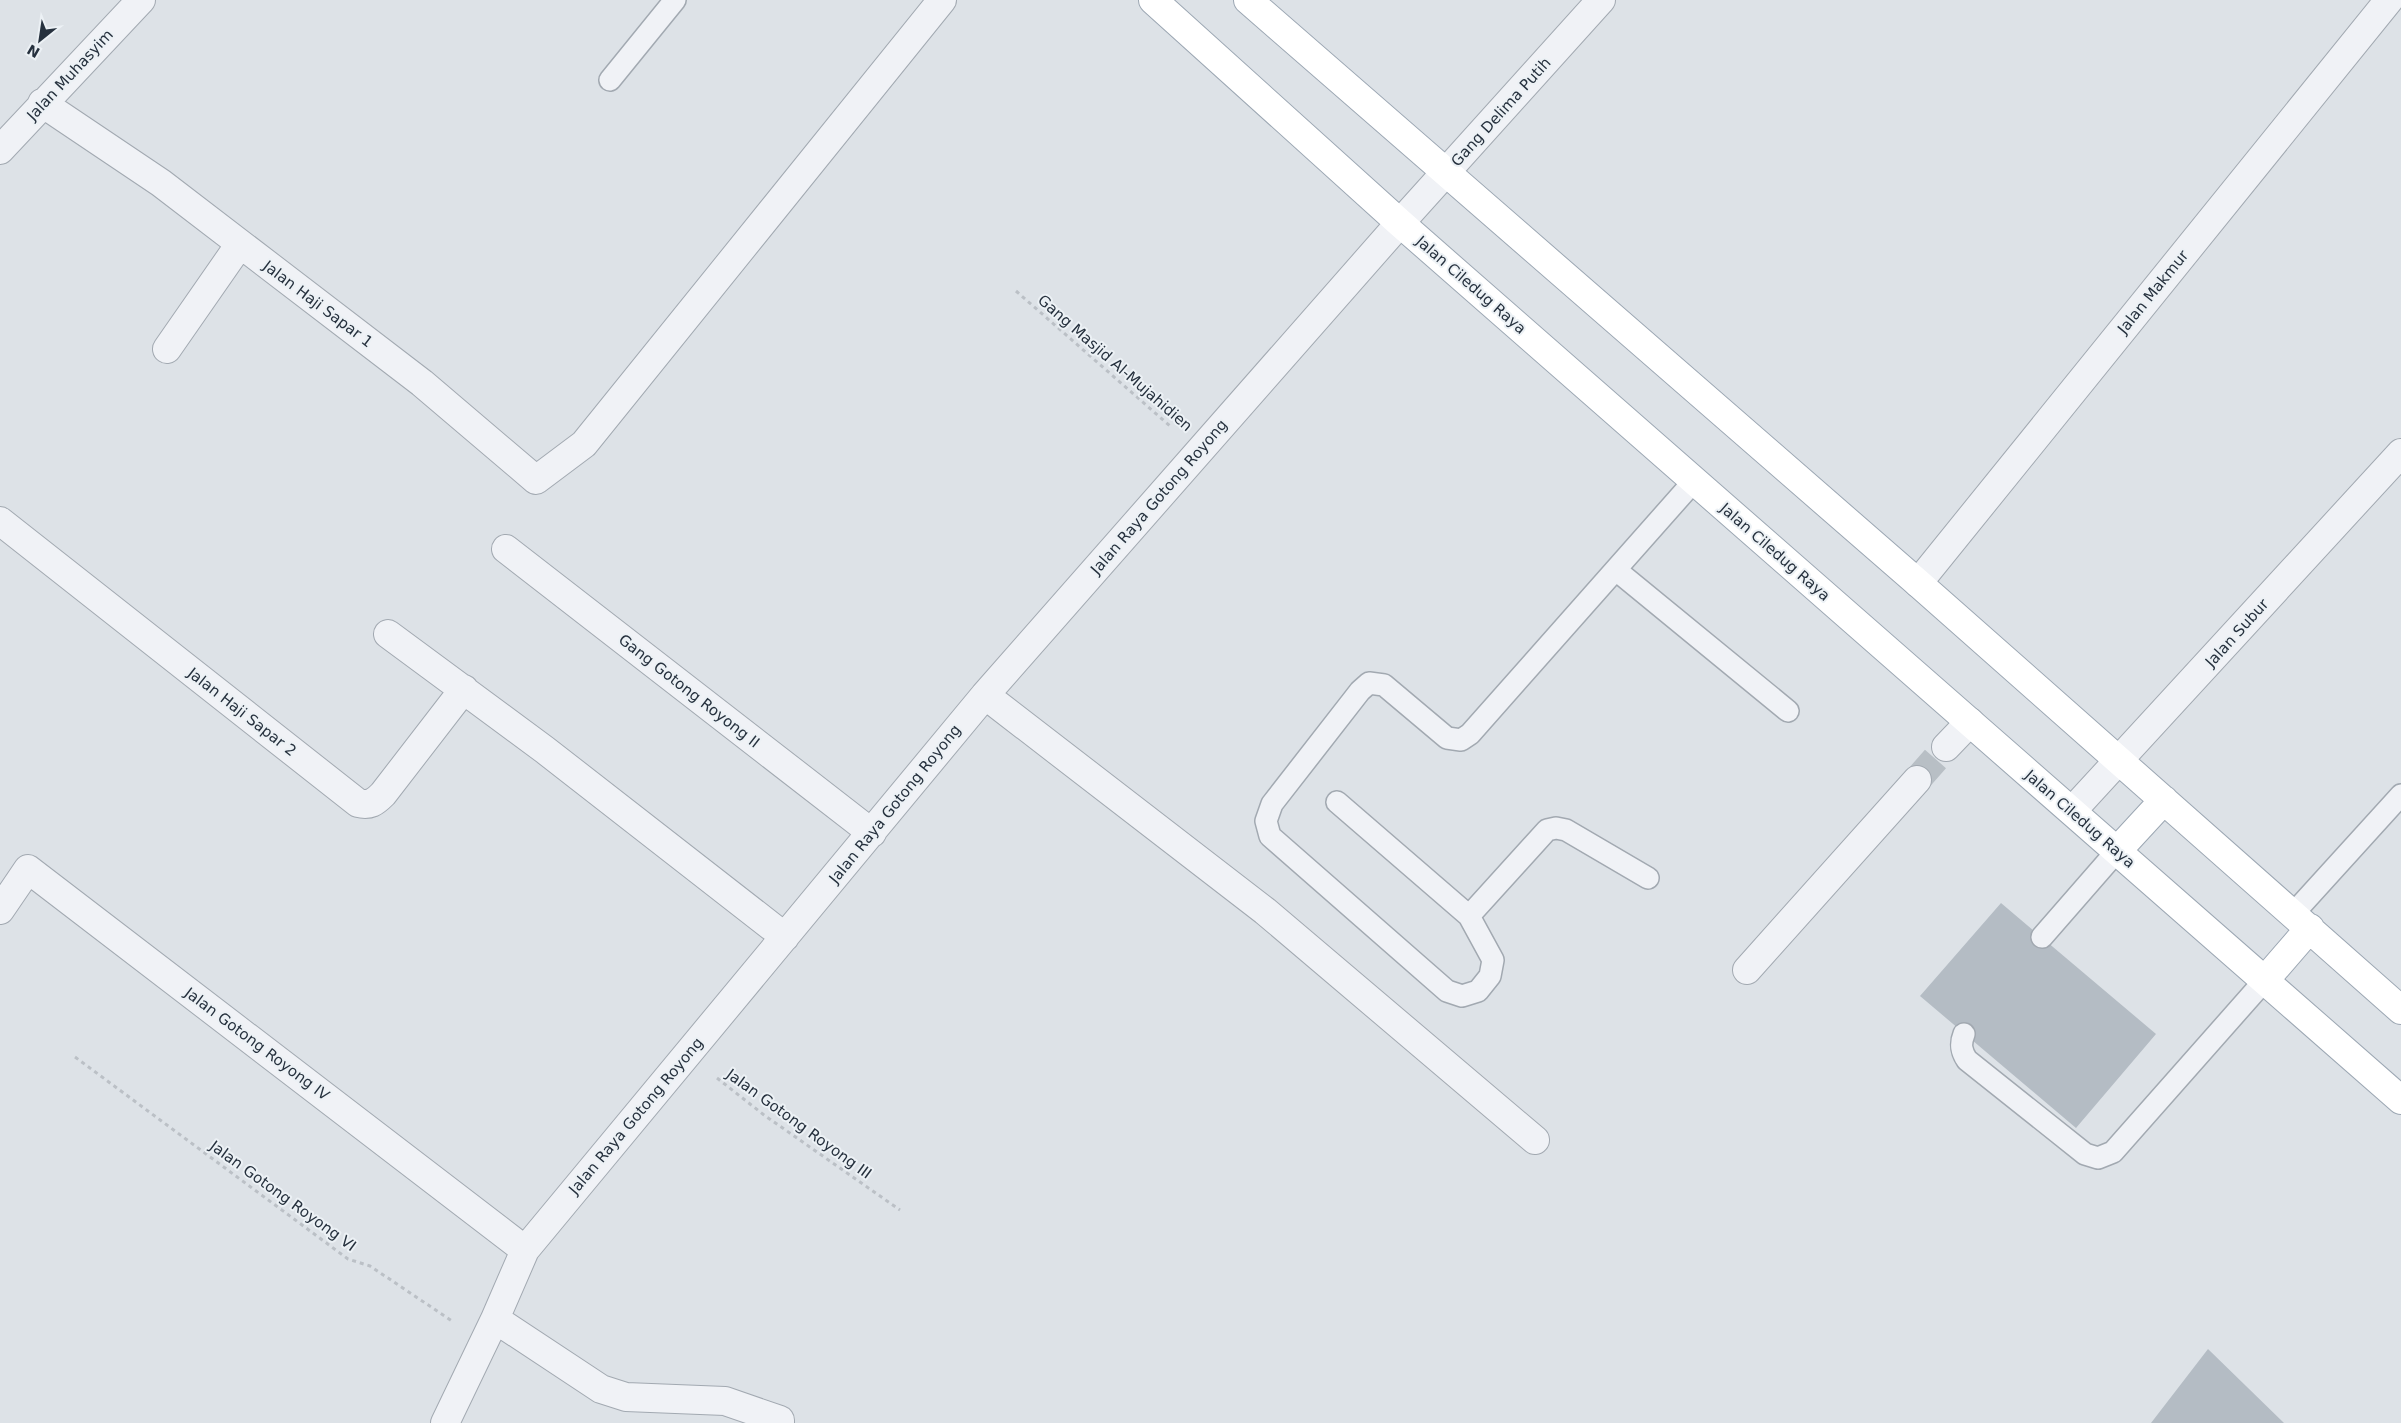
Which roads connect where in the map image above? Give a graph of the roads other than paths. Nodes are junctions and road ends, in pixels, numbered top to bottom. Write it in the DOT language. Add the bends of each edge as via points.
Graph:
graph roads {
  1 [pos="141,0"];
  2 [pos="675,0"];
  3 [pos="942,0"];
  4 [pos="1153,0"];
  5 [pos="1248,0"];
  6 [pos="1601,0"];
  7 [pos="2389,0"];
  8 [pos="610,80"];
  9 [pos="42,104"];
  10 [pos="0,150"];
  11 [pos="1446,173"];
  12 [pos="1400,223"];
  13 [pos="240,244"];
  14 [pos="167,349"];
  15 [pos="2401,453"];
  16 [pos="1694,481"];
  17 [pos="0,521"];
  18 [pos="506,549"];
  19 [pos="1616,570"];
  20 [pos="1918,583"];
  21 [pos="388,634"];
  22 [pos="464,688"];
  23 [pos="985,695"];
  24 [pos="1788,711"];
  25 [pos="1970,722"];
  26 [pos="1946,747"];
  27 [pos="2119,760"];
  28 [pos="1917,780"];
  29 [pos="2401,795"];
  30 [pos="2164,800"];
  31 [pos="1337,802"];
  32 [pos="2072,811"];
  33 [pos="872,833"];
  34 [pos="2117,851"];
  35 [pos="1648,878"];
  36 [pos="0,910"];
  37 [pos="1469,916"];
  38 [pos="2301,921"];
  39 [pos="786,937"];
  40 [pos="2042,938"];
  41 [pos="1747,970"];
  42 [pos="2265,980"];
  43 [pos="2401,1010"];
  44 [pos="1964,1034"];
  45 [pos="2401,1100"];
  46 [pos="1535,1140"];
  47 [pos="525,1250"];
  48 [pos="490,1331"];
  49 [pos="445,1423"];
  50 [pos="780,1423"];
  1 -- 9 [label="street, Jalan Muhasyim"];
  2 -- 8 [label="lane"];
  3 -- 13 [label="street, Jalan Haji Sapar 1" via="584,444 536,480 422,383"];
  4 -- 12 [label="main road, Jalan Ciledug Raya"];
  5 -- 11 [label="main road"];
  6 -- 11 [label="street, Gang Delima Putih"];
  7 -- 20 [label="street, Jalan Makmur"];
  9 -- 10 [label="street, Jalan Muhasyim"];
  9 -- 13 [label="street, Jalan Haji Sapar 1" via="161,183"];
  11 -- 12 [label="street, Gang Delima Putih"];
  11 -- 20 [label="main road"];
  12 -- 16 [label="main road, Jalan Ciledug Raya"];
  12 -- 23 [label="street, Jalan Raya Gotong Royong"];
  13 -- 14 [label="street"];
  15 -- 27 [label="street, Jalan Subur"];
  16 -- 19 [label="lane"];
  16 -- 25 [label="main road, Jalan Ciledug Raya"];
  17 -- 22 [label="street, Jalan Haji Sapar 2" via="358,803 366,805 383,794"];
  18 -- 33 [label="street, Gang Gotong Royong II"];
  19 -- 24 [label="lane"];
  19 -- 37 [label="lane" via="1470,734 1461,740 1447,738 1384,685 1369,683 1272,804 1266,821 1270,836 1446,991 1462,996 1478,991 1490,976 1493,960"];
  20 -- 27 [label="main road"];
  21 -- 22 [label="street"];
  22 -- 39 [label="street"];
  23 -- 33 [label="street, Jalan Raya Gotong Royong"];
  23 -- 46 [label="street" via="1265,911"];
  25 -- 26 [label="street"];
  25 -- 32 [label="main road, Jalan Ciledug Raya"];
  27 -- 30 [label="main road"];
  27 -- 32 [label="street, Jalan Subur"];
  28 -- 41 [label="street"];
  29 -- 38 [label="lane"];
  30 -- 34 [label="main road"];
  30 -- 38 [label="main road"];
  31 -- 37 [label="lane"];
  32 -- 34 [label="main road, Jalan Ciledug Raya"];
  33 -- 39 [label="street, Jalan Raya Gotong Royong"];
  34 -- 40 [label="lane"];
  34 -- 42 [label="main road, Jalan Ciledug Raya"];
  35 -- 37 [label="lane" via="1566,830 1556,828 1547,830"];
  36 -- 47 [label="street, Jalan Gotong Royong IV" via="28,869"];
  38 -- 42 [label="main road"];
  38 -- 43 [label="main road"];
  39 -- 47 [label="street, Jalan Raya Gotong Royong"];
  42 -- 44 [label="lane" via="2113,1152 2098,1158 2085,1154 1967,1060 1962,1052"];
  42 -- 45 [label="main road, Jalan Ciledug Raya"];
  47 -- 48 [label="street, Jalan Raya Gotong Royong"];
  48 -- 49 [label="street, Jalan Raya Gotong Royong"];
  48 -- 50 [label="street" via="601,1389 626,1397 725,1401 780,1420"];
}
